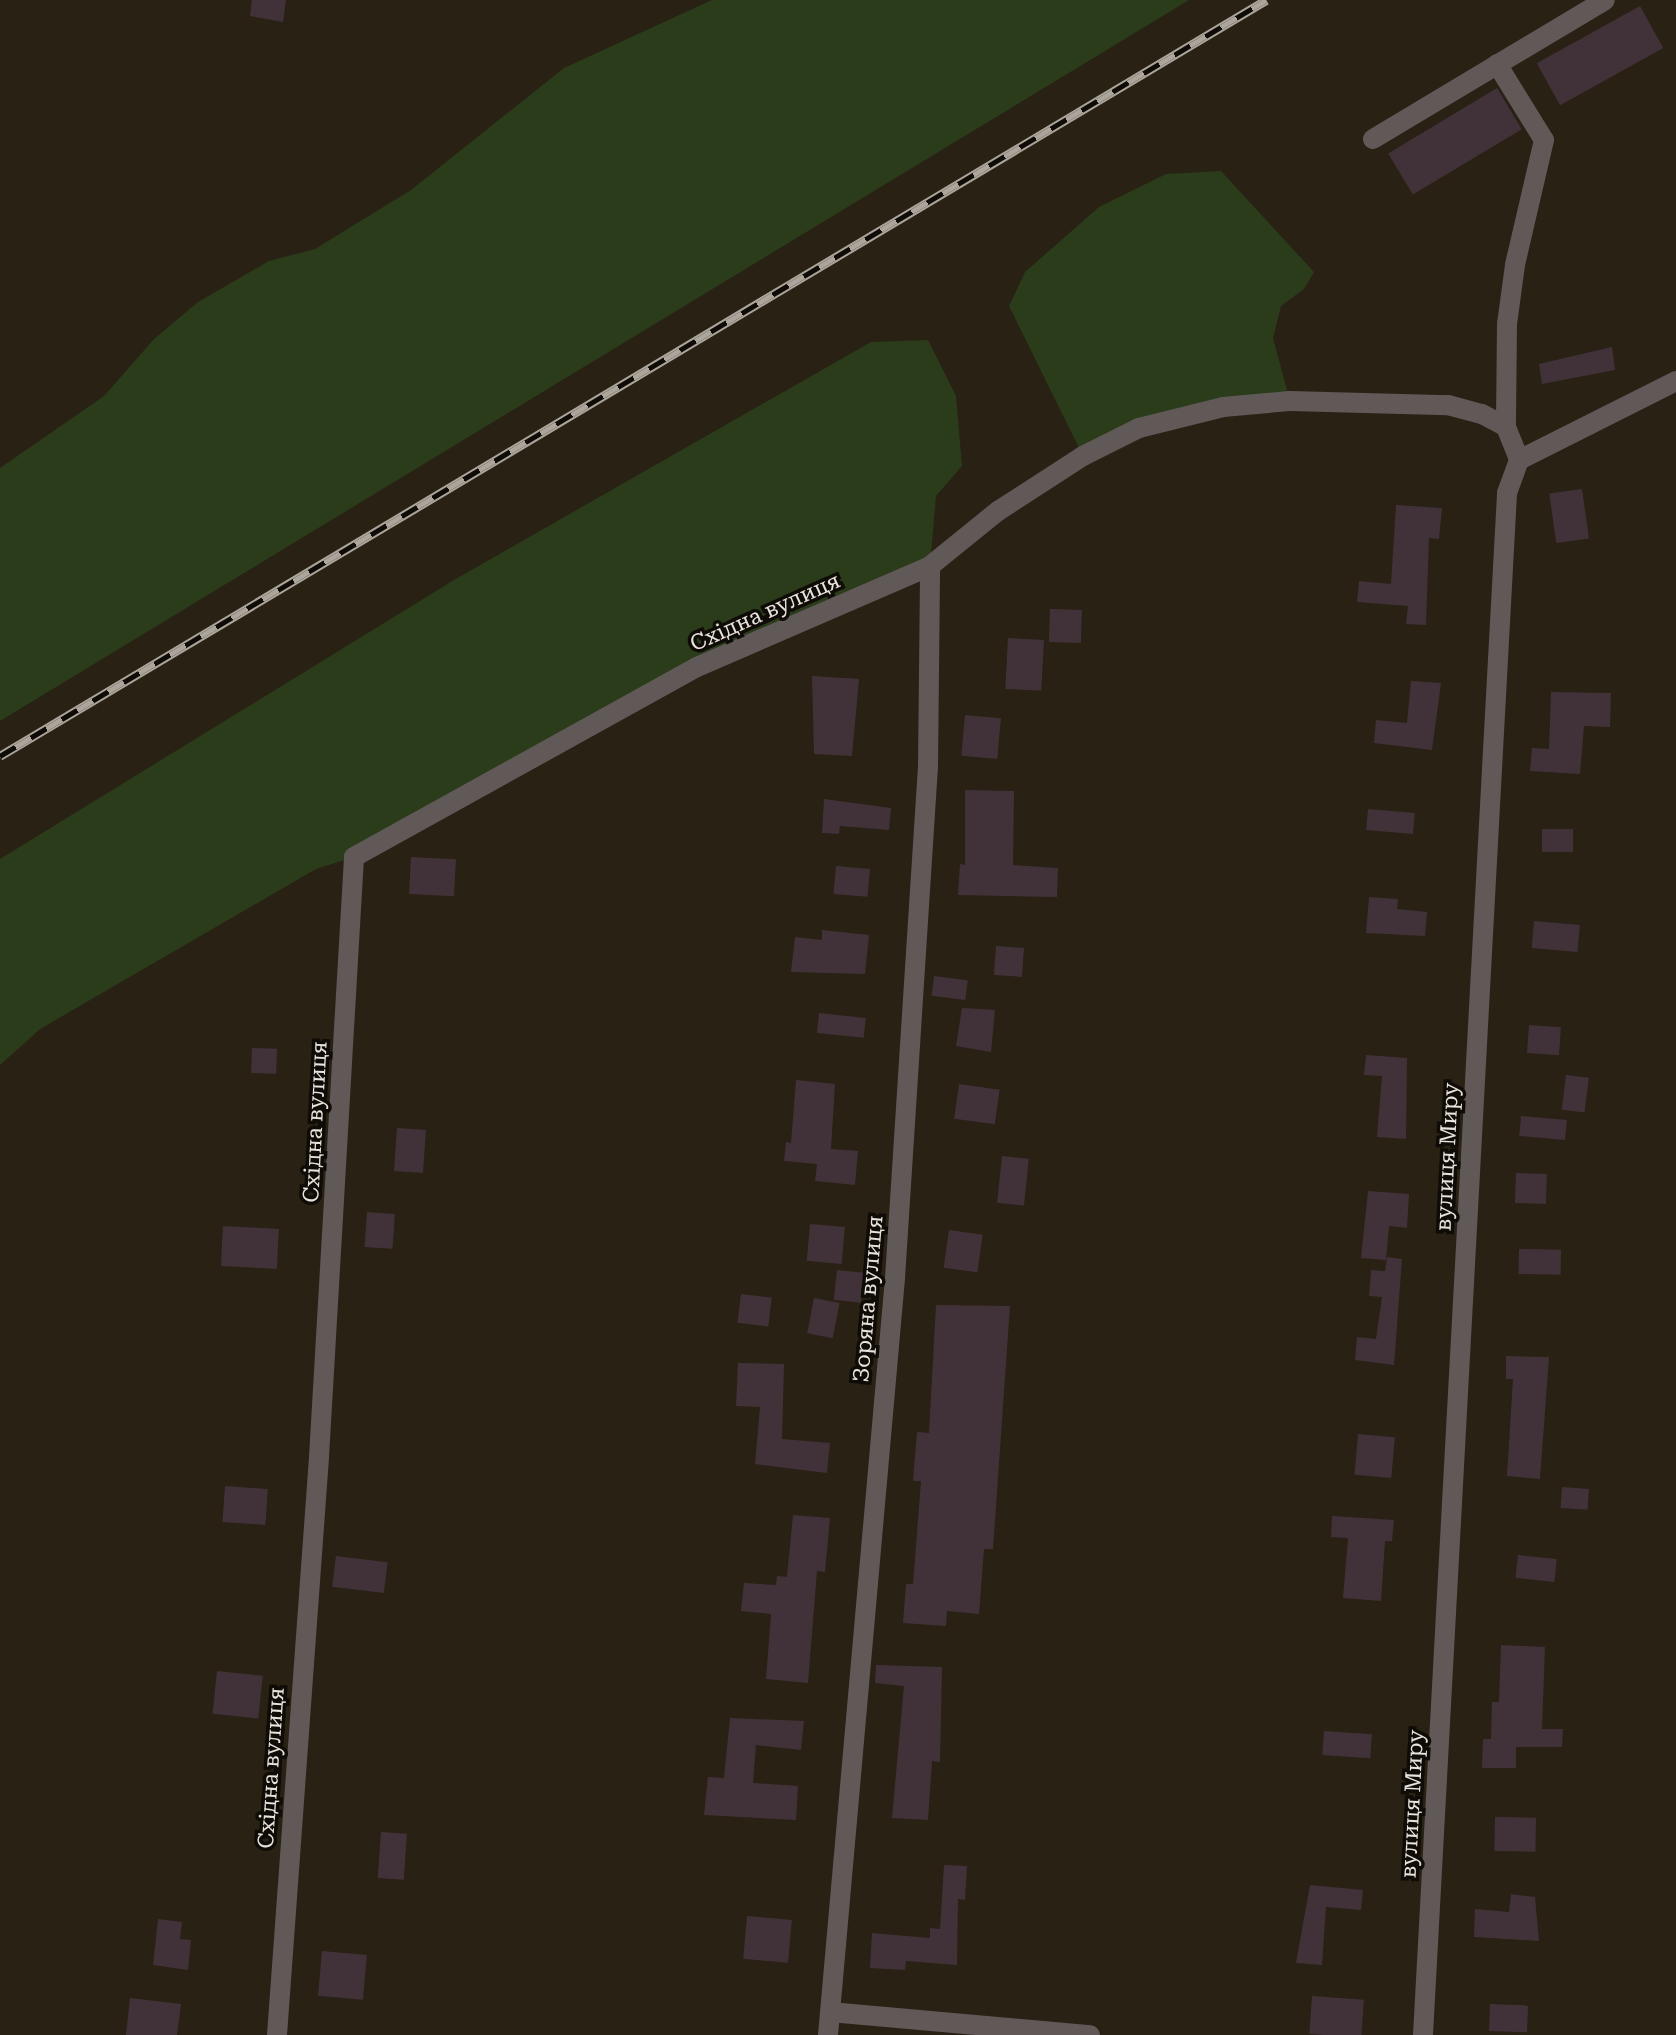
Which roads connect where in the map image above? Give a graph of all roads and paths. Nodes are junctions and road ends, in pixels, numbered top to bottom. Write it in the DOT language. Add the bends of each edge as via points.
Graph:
graph roads {
  1 [pos="1605,0"];
  2 [pos="1497,64"];
  3 [pos="1373,139"];
  4 [pos="1676,381"];
  5 [pos="1506,427"];
  6 [pos="1519,460"];
  7 [pos="930,566"];
  8 [pos="830,2012"];
  9 [pos="277,2035"];
  10 [pos="828,2035"];
  11 [pos="1090,2035"];
  12 [pos="1423,2035"];
  1 -- 2 [label="street"];
  2 -- 3 [label="street"];
  2 -- 5 [label="street" via="1544,140 1513,280"];
  4 -- 6 [label="street"];
  5 -- 6 [label="street"];
  5 -- 7 [label="street" via="1448,405 1290,401 1223,407 1139,428 1083,456 998,511"];
  6 -- 12 [label="street, вулиця Миру" via="1506,508"];
  7 -- 8 [label="street, Зоряна вулиця" via="928,767 895,1278"];
  7 -- 9 [label="street, Східна вулиця" via="697,667 354,857 319,1457"];
  8 -- 10 [label="street, Зоряна вулиця"];
  8 -- 11 [label="street"];
}
